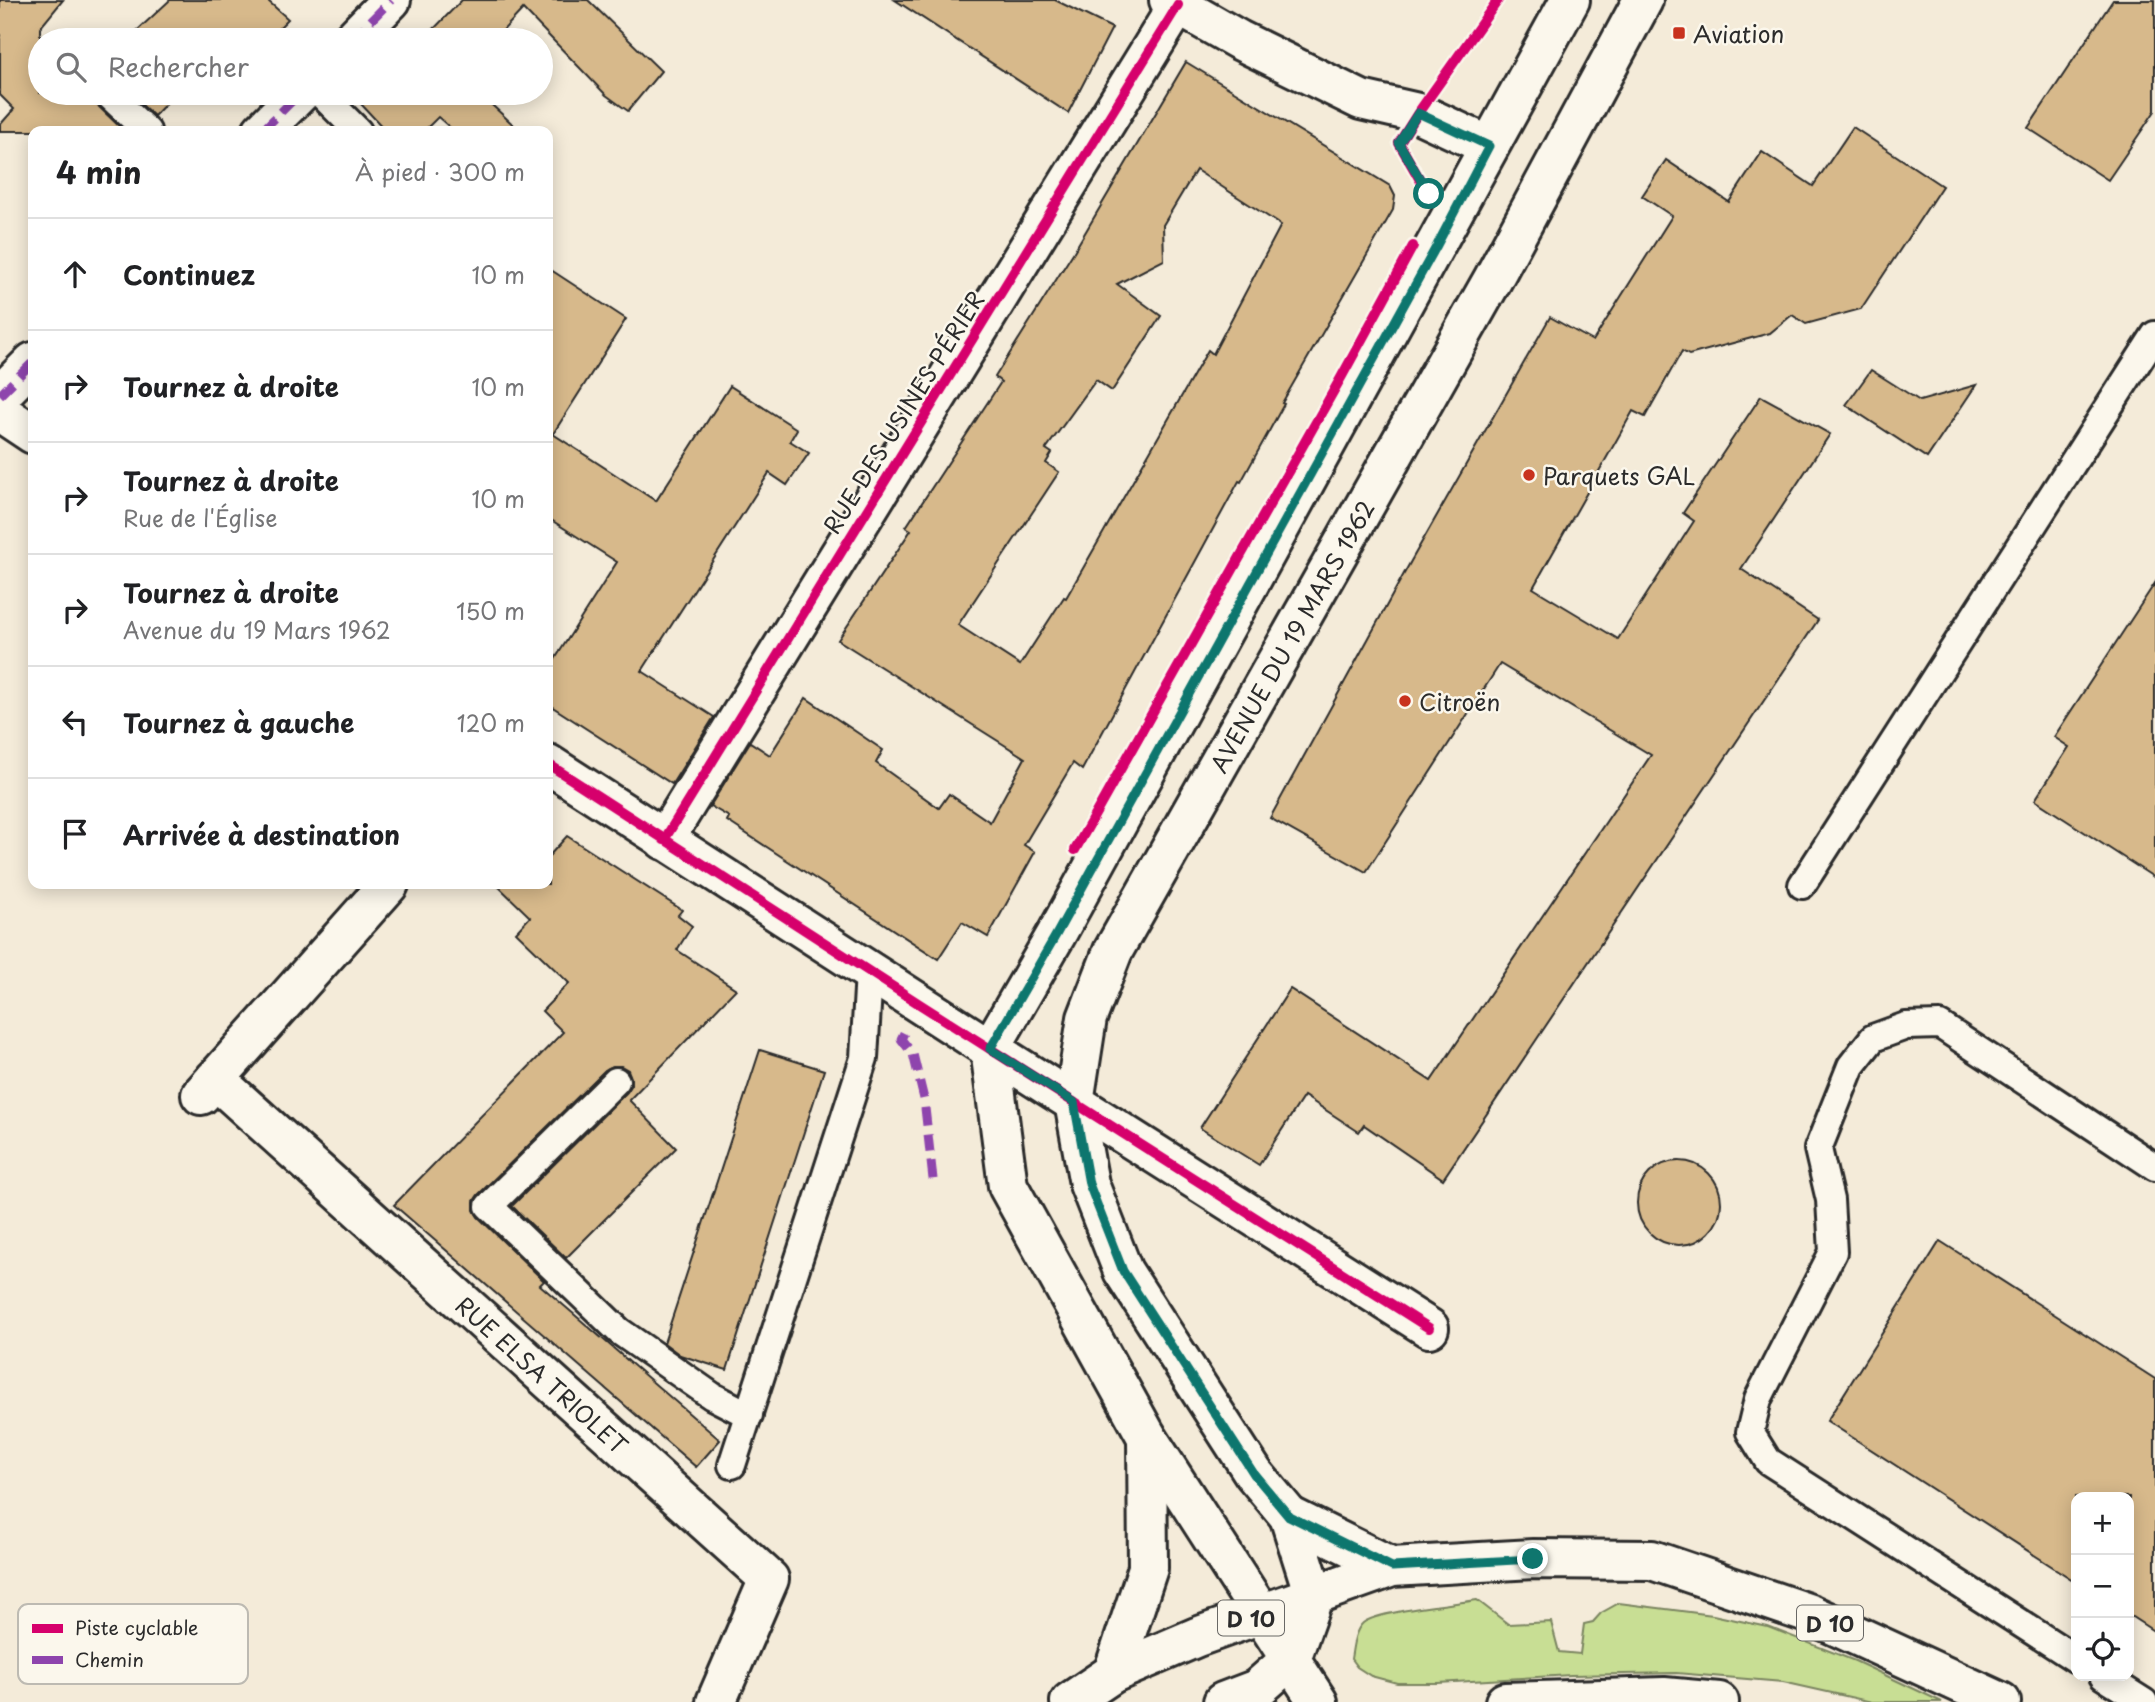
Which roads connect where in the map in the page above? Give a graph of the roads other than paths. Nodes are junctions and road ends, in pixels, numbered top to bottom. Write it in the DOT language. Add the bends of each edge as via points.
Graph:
graph roads {
  1 [pos="391,0"];
  2 [pos="1570,0"];
  3 [pos="1643,0"];
  4 [pos="1176,2"];
  5 [pos="364,28"];
  6 [pos="120,105"];
  7 [pos="288,105"];
  8 [pos="332,105"];
  9 [pos="142,126"];
  10 [pos="267,126"];
  11 [pos="353,126"];
  12 [pos="1489,146"];
  13 [pos="2155,335"];
  14 [pos="28,367"];
  15 [pos="0,395"];
  16 [pos="0,412"];
  17 [pos="28,431"];
  18 [pos="553,767"];
  19 [pos="664,840"];
  20 [pos="1802,885"];
  21 [pos="385,889"];
  22 [pos="869,972"];
  23 [pos="990,1049"];
  24 [pos="616,1081"];
  25 [pos="1074,1102"];
  26 [pos="2155,1167"];
  27 [pos="1429,1328"];
  28 [pos="749,1415"];
  29 [pos="1147,1437"];
  30 [pos="732,1465"];
  31 [pos="1289,1516"];
  32 [pos="1392,1567"];
  33 [pos="1314,1595"];
  34 [pos="1261,1614"];
  35 [pos="2071,1656"];
  36 [pos="1291,1659"];
  37 [pos="1113,1674"];
  38 [pos="2111,1681"];
  39 [pos="716,1702"];
  40 [pos="1070,1702"];
  41 [pos="1223,1702"];
  42 [pos="1318,1702"];
  43 [pos="1505,1702"];
  44 [pos="1719,1702"];
  45 [pos="2001,1702"];
  46 [pos="2144,1702"];
  1 -- 5 [label="main road"];
  2 -- 12 [label="main road"];
  3 -- 25 [label="main road, AVENUE DU 19 MARS 1962" via="1493,279 1114,951 1087,1018"];
  4 -- 12 [label="main road" via="1239,40 1361,100 1418,113"];
  4 -- 19 [label="main road, RUE DES USINES PÉRIER"];
  6 -- 9 [label="lane"];
  7 -- 10 [label="main road"];
  8 -- 11 [label="lane"];
  12 -- 23 [label="main road"];
  13 -- 20 [label="lane"];
  14 -- 15 [label="main road"];
  16 -- 17 [label="main road"];
  18 -- 19 [label="main road"];
  19 -- 22 [label="main road"];
  21 -- 39 [label="main road, RUE ELSA TRIOLET" via="208,1087 769,1579"];
  22 -- 23 [label="main road"];
  22 -- 28 [label="lane" via="864,1058"];
  23 -- 25 [label="main road"];
  23 -- 29 [label="main road" via="1008,1186"];
  24 -- 28 [label="lane" via="489,1206 619,1331 712,1396"];
  25 -- 27 [label="main road"];
  25 -- 31 [label="main road, AVENUE DU 19 MARS 1962" via="1089,1184 1123,1271 1254,1474"];
  26 -- 35 [label="lane" via="1940,1025 1906,1026 1873,1038 1851,1066 1818,1149 1830,1200 1833,1252 1758,1399 1750,1432 1768,1461"];
  28 -- 30 [label="lane"];
  29 -- 34 [label="main road"];
  29 -- 37 [label="main road" via="1148,1568"];
  31 -- 32 [label="main road"];
  31 -- 33 [label="main road"];
  32 -- 33 [label="main road, D 10"];
  32 -- 45 [label="main road, D 10" via="1533,1559 1652,1560 1810,1614"];
  33 -- 34 [label="main road, D 10"];
  33 -- 36 [label="main road"];
  34 -- 36 [label="main road"];
  34 -- 37 [label="main road, D 10"];
  36 -- 41 [label="main road" via="1257,1689"];
  36 -- 42 [label="main road"];
  37 -- 40 [label="main road, D 10"];
  38 -- 46 [label="lane"];
  43 -- 44 [label="main road" via="1664,1697"];
}
